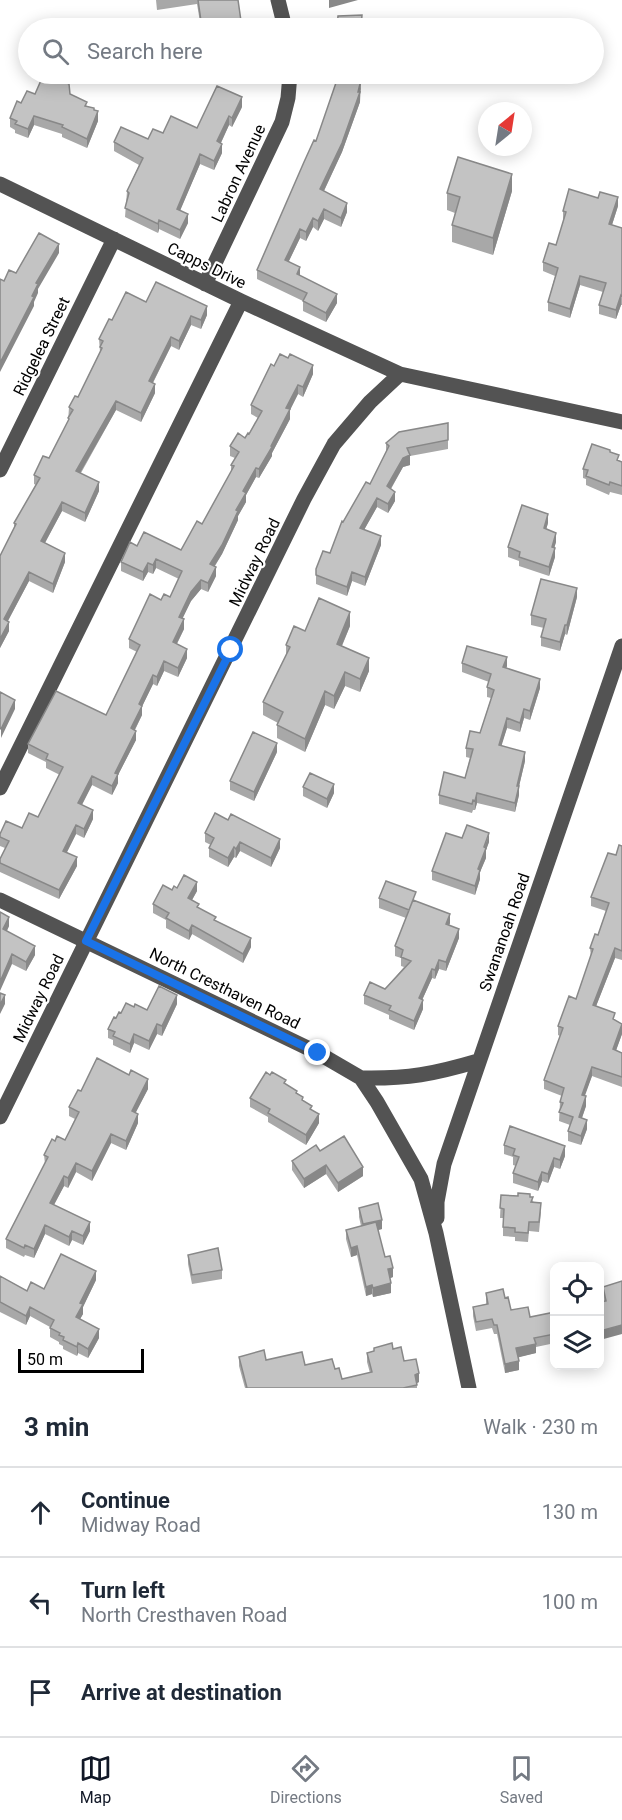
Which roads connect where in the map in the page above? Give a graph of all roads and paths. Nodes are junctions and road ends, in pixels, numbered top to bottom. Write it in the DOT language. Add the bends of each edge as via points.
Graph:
graph roads {
  1 [pos="278,0"];
  2 [pos="282,18"];
  3 [pos="289,84"];
  4 [pos="0,184"];
  5 [pos="114,239"];
  6 [pos="205,284"];
  7 [pos="241,301"];
  8 [pos="400,374"];
  9 [pos="622,422"];
  10 [pos="0,470"];
  11 [pos="622,646"];
  12 [pos="0,788"];
  13 [pos="0,900"];
  14 [pos="86,941"];
  15 [pos="478,1061"];
  16 [pos="361,1078"];
  17 [pos="0,1117"];
  18 [pos="436,1233"];
  19 [pos="469,1388"];
  1 -- 2 [label="street"];
  3 -- 6 [label="street, Labron Avenue" via="282,122"];
  4 -- 5 [label="street, Capps Drive"];
  5 -- 6 [label="street, Capps Drive"];
  5 -- 10 [label="street, Ridgelea Street"];
  6 -- 7 [label="street, Capps Drive"];
  7 -- 8 [label="street, Capps Drive"];
  7 -- 12 [label="street"];
  8 -- 9 [label="street"];
  8 -- 14 [label="street, Midway Road" via="369,402 333,444"];
  11 -- 15 [label="street, Swananoah Road"];
  13 -- 14 [label="street, North Cresthaven Road"];
  14 -- 16 [label="street, North Cresthaven Road" via="318,1053"];
  14 -- 17 [label="street, Midway Road"];
  15 -- 16 [label="street" via="415,1077"];
  15 -- 18 [label="street, Swananoah Road" via="444,1164"];
  16 -- 18 [label="street, North Cresthaven Road" via="413,1162"];
  18 -- 19 [label="street, North Cresthaven Road"];
}
